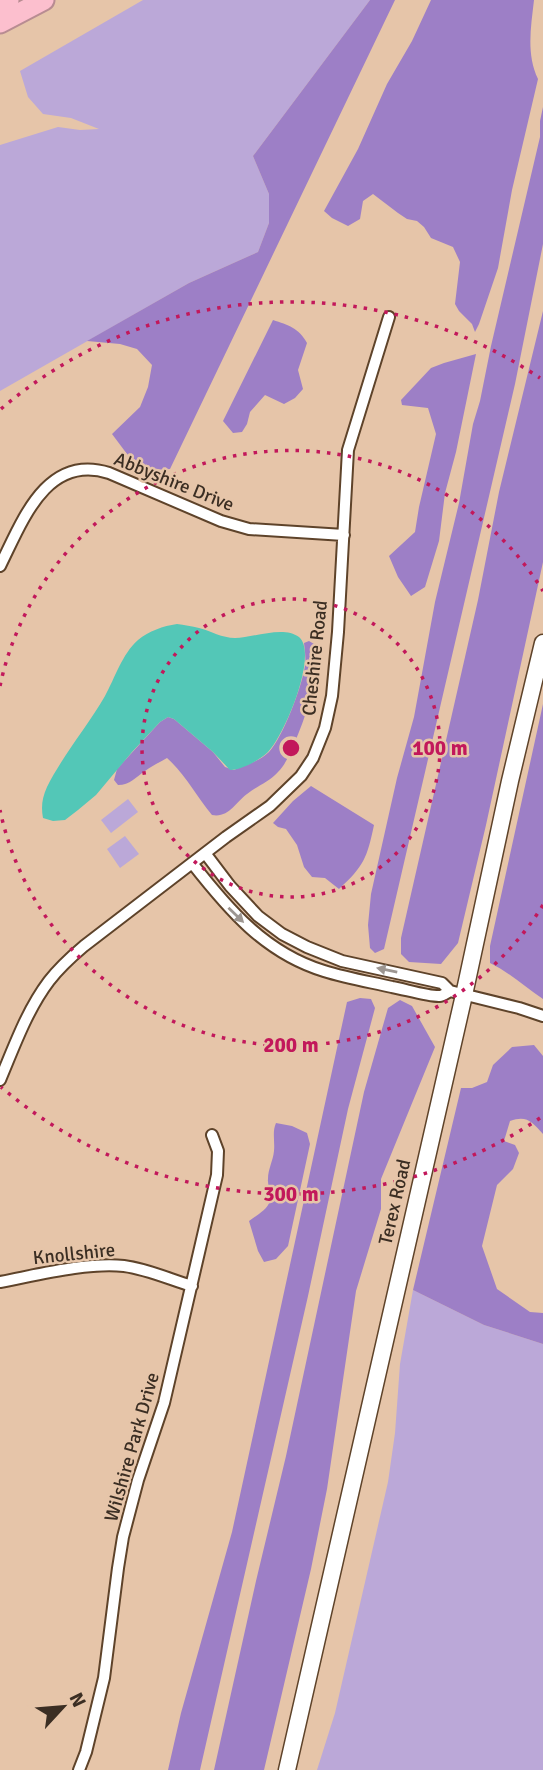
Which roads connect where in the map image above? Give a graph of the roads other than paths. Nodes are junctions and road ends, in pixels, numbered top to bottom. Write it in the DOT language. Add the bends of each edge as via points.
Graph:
graph roads {
  1 [pos="9,0"];
  2 [pos="44,0"];
  3 [pos="0,4"];
  4 [pos="0,23"];
  5 [pos="390,317"];
  6 [pos="344,535"];
  7 [pos="0,565"];
  8 [pos="543,643"];
  9 [pos="205,853"];
  10 [pos="192,863"];
  11 [pos="282,933"];
  12 [pos="274,946"];
  13 [pos="342,961"];
  14 [pos="339,975"];
  15 [pos="457,993"];
  16 [pos="543,1016"];
  17 [pos="0,1080"];
  18 [pos="212,1135"];
  19 [pos="0,1282"];
  20 [pos="192,1286"];
  21 [pos="79,1770"];
  22 [pos="288,1770"];
  1 -- 3 [label="highway"];
  2 -- 4 [label="highway"];
  5 -- 6 [label="street, Cheshire Road" via="348,450"];
  6 -- 7 [label="street, Abbyshire Drive" via="250,529 91,469 63,475 45,487"];
  6 -- 9 [label="street, Cheshire Road" via="332,696 313,758 270,806"];
  8 -- 15 [label="main road, Terex Road"];
  9 -- 10 [label="street, Cheshire Road"];
  9 -- 11 [label="street" via="258,916"];
  10 -- 12 [label="street, one-way" via="219,898"];
  10 -- 17 [label="street, Cheshire Road" via="65,962 30,1013"];
  11 -- 12 [label="street"];
  11 -- 13 [label="street"];
  12 -- 14 [label="street" via="296,960"];
  13 -- 14 [label="street"];
  15 -- 13 [label="street, one-way" via="442,983"];
  14 -- 15 [label="street" via="441,996"];
  15 -- 16 [label="street"];
  15 -- 22 [label="main road, Terex Road"];
  18 -- 20 [label="street, Wilshire Park Drive" via="218,1151 217,1175"];
  19 -- 20 [label="street, Knollshire" via="109,1265"];
  20 -- 21 [label="street, Wilshire Park Drive" via="164,1403 123,1537 104,1678"];
}
